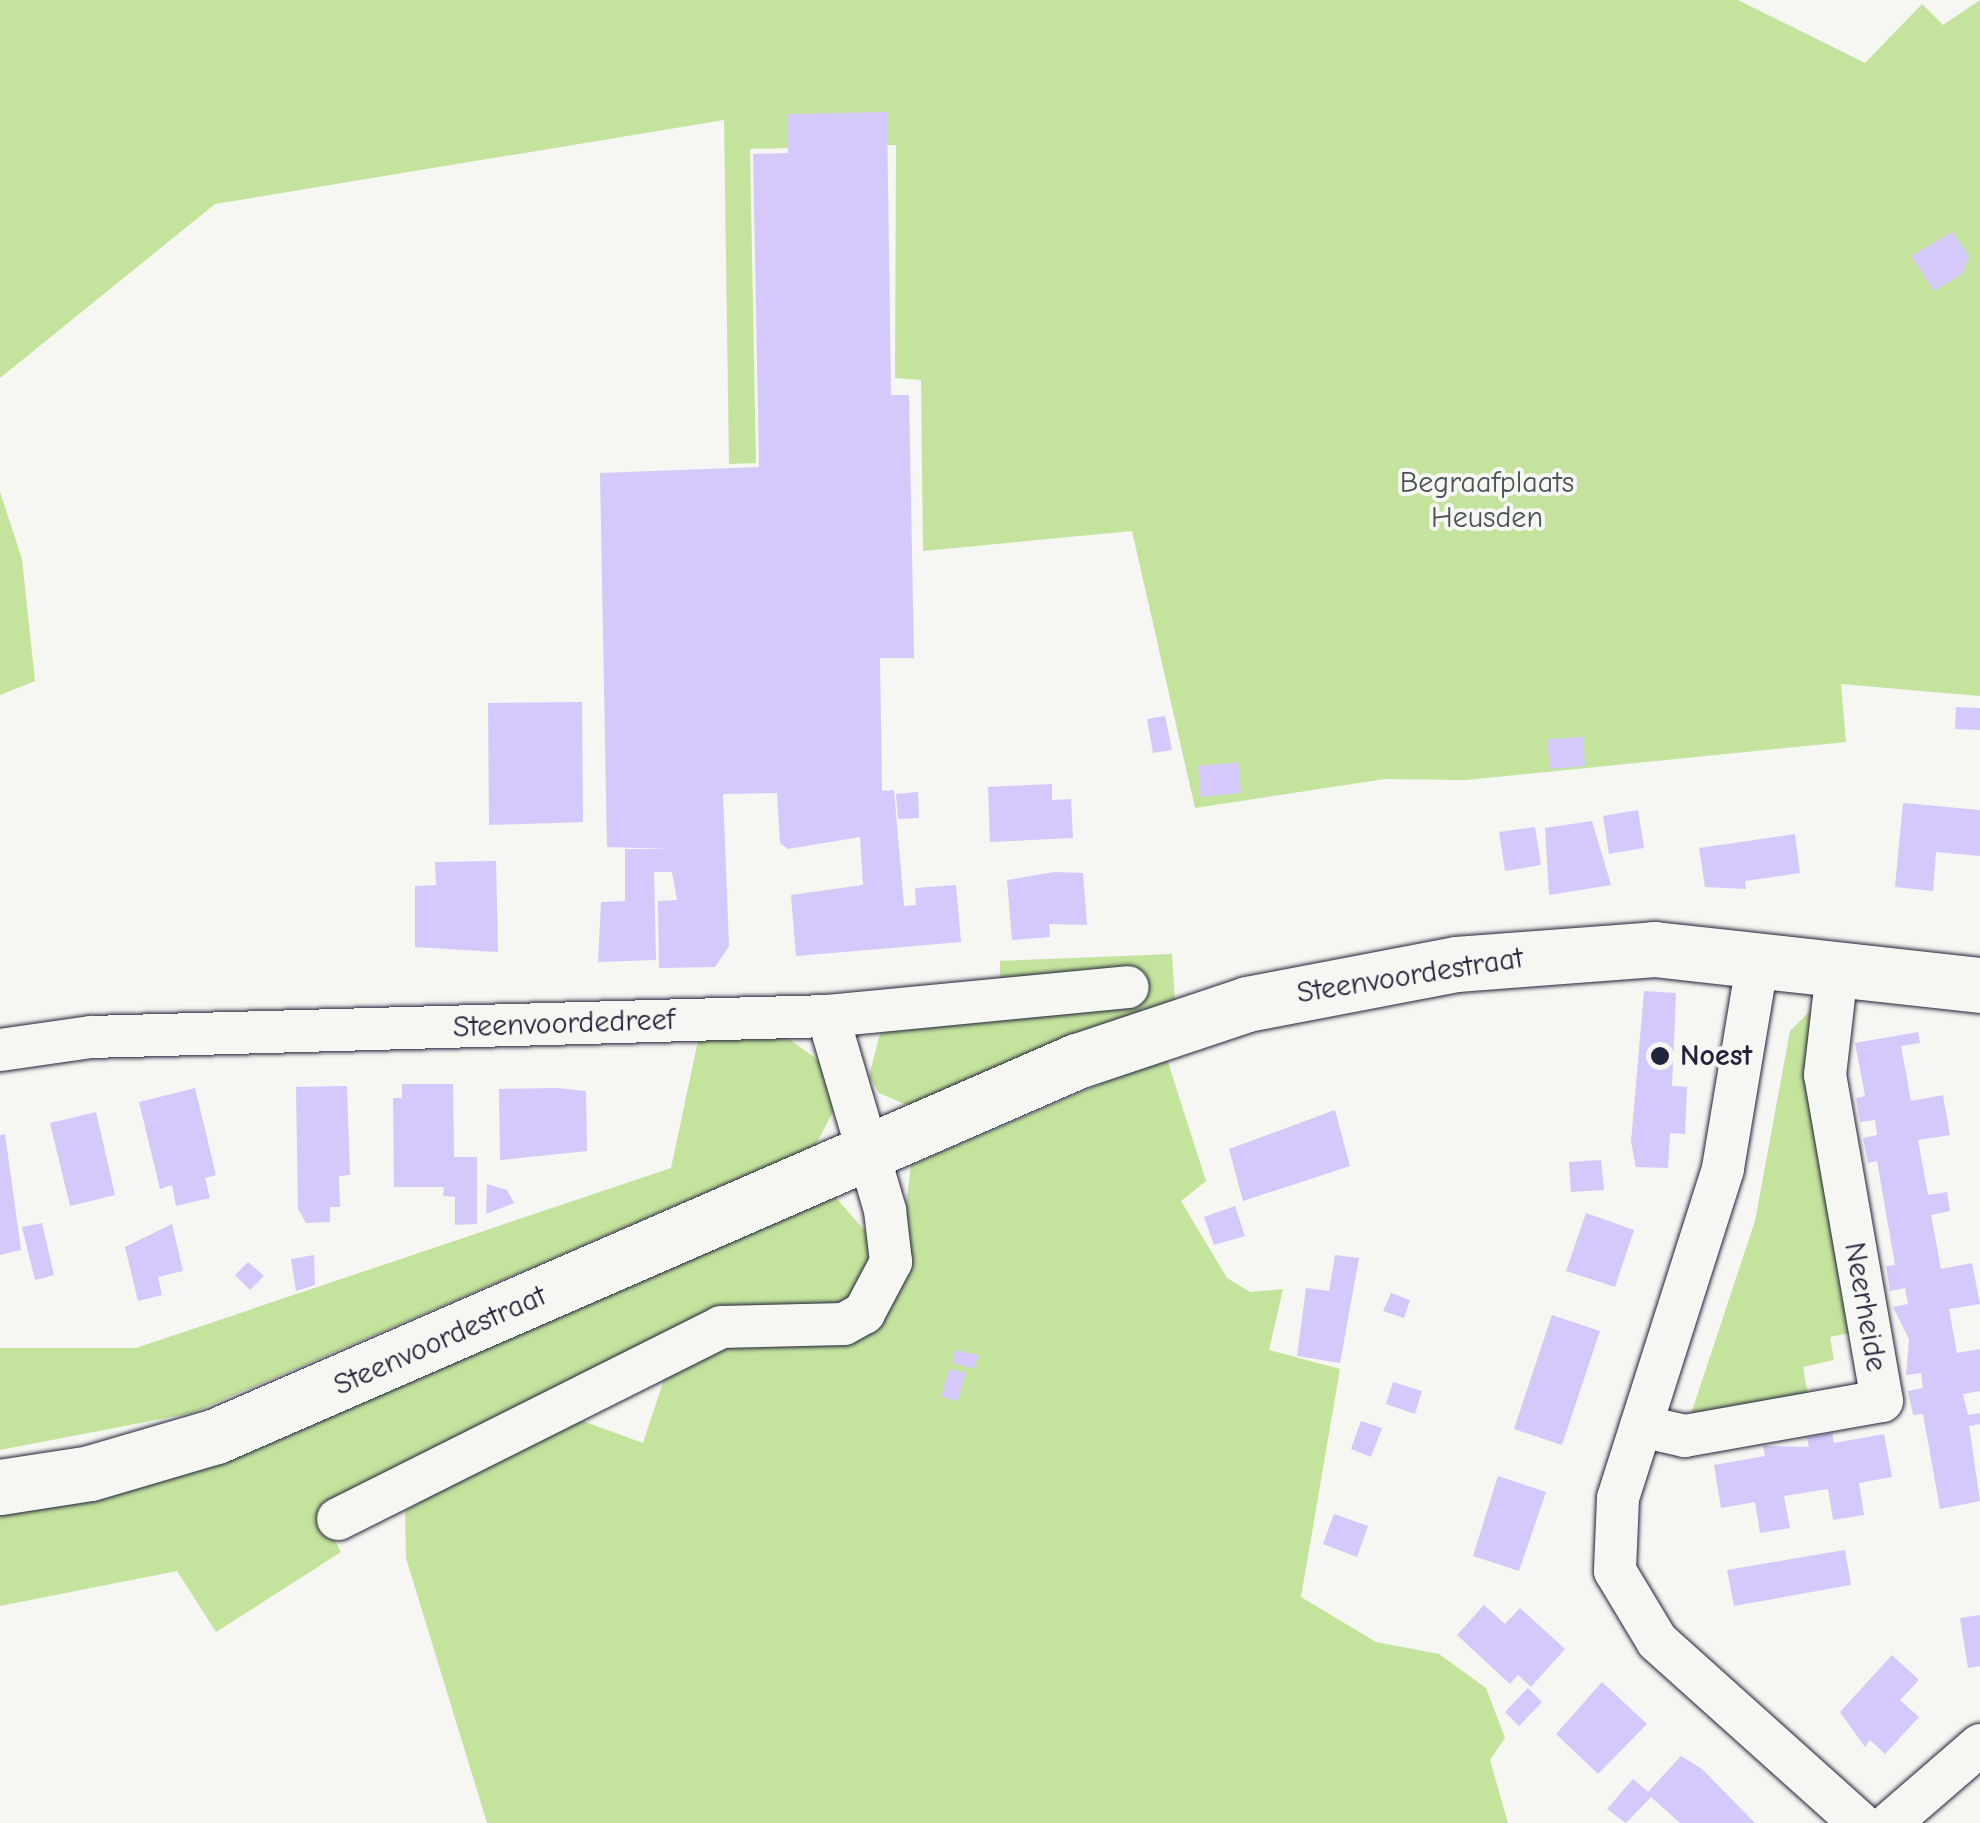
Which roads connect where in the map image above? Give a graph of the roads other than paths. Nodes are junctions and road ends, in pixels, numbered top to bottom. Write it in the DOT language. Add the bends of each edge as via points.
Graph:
graph roads {
  1 [pos="1758,960"];
  2 [pos="1838,971"];
  3 [pos="1980,985"];
  4 [pos="1128,987"];
  5 [pos="828,1016"];
  6 [pos="0,1050"];
  7 [pos="866,1153"];
  8 [pos="1641,1426"];
  9 [pos="0,1487"];
  10 [pos="338,1519"];
  11 [pos="1980,1746"];
  12 [pos="1860,1823"];
  13 [pos="1890,1823"];
  1 -- 2 [label="street, Steenvoordestraat"];
  1 -- 7 [label="street, Steenvoordestraat" via="1599,951 1312,989 1092,1056"];
  1 -- 8 [label="street" via="1723,1168"];
  2 -- 3 [label="street, Steenvoordestraat"];
  2 -- 8 [label="street, Neerheide" via="1825,1075 1882,1401 1684,1436"];
  4 -- 5 [label="street, Steenvoordedreef"];
  5 -- 6 [label="street, Steenvoordedreef" via="91,1037"];
  5 -- 7 [label="street"];
  7 -- 9 [label="street, Steenvoordestraat" via="216,1436 90,1473"];
  7 -- 10 [label="street" via="890,1262 864,1314 844,1324 721,1327"];
  8 -- 12 [label="street" via="1613,1526 1615,1571 1634,1610"];
  11 -- 13 [label="street"];
}
